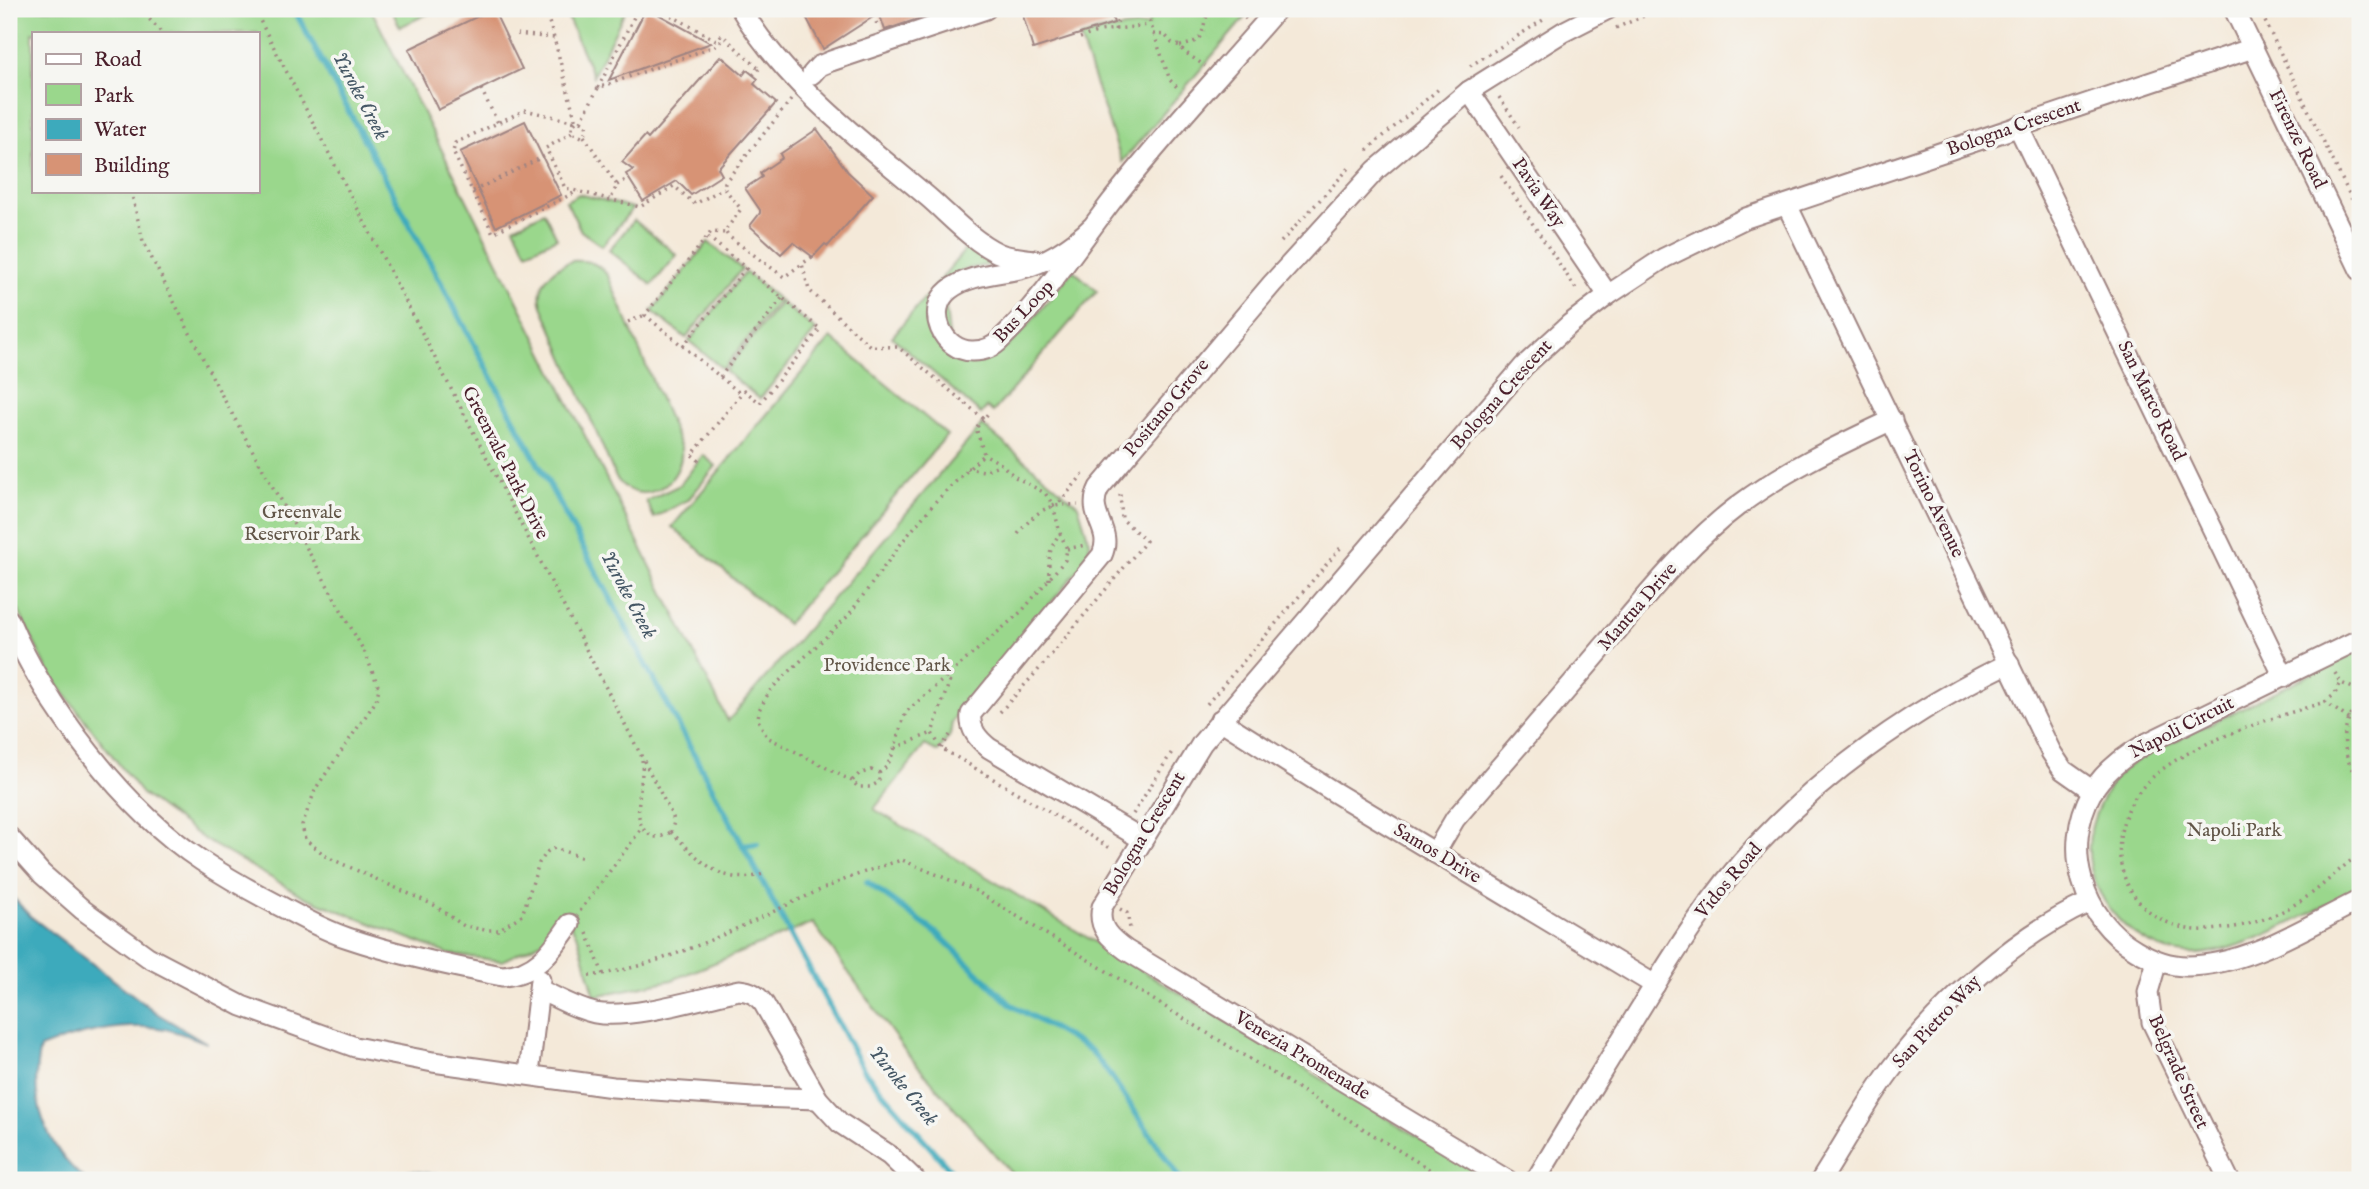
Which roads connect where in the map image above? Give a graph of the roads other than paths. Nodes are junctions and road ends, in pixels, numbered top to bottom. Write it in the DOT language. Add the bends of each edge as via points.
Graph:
graph roads {
  1 [pos="741,9"];
  2 [pos="986,9"];
  3 [pos="1277,9"];
  4 [pos="1608,9"];
  5 [pos="2234,9"];
  6 [pos="2253,48"];
  7 [pos="812,74"];
  8 [pos="1469,91"];
  9 [pos="2018,126"];
  10 [pos="1787,205"];
  11 [pos="1092,227"];
  12 [pos="1044,261"];
  13 [pos="2360,270"];
  14 [pos="1608,295"];
  15 [pos="1892,420"];
  16 [pos="9,620"];
  17 [pos="2360,639"];
  18 [pos="2009,663"];
  19 [pos="2284,677"];
  20 [pos="1220,720"];
  21 [pos="2093,791"];
  22 [pos="9,837"];
  23 [pos="1142,839"];
  24 [pos="1434,853"];
  25 [pos="2090,902"];
  26 [pos="2360,902"];
  27 [pos="580,922"];
  28 [pos="1102,926"];
  29 [pos="2157,961"];
  30 [pos="535,966"];
  31 [pos="1655,985"];
  32 [pos="540,990"];
  33 [pos="529,1074"];
  34 [pos="817,1099"];
  35 [pos="915,1180"];
  36 [pos="1507,1180"];
  37 [pos="1535,1180"];
  38 [pos="1821,1180"];
  39 [pos="2228,1180"];
  1 -- 12 [label="street" via="802,88 986,246 1010,257"];
  2 -- 7 [label="street" via="831,61"];
  3 -- 11 [label="street"];
  4 -- 8 [label="street, Positano Grove"];
  5 -- 6 [label="street, Firenze Road"];
  6 -- 9 [label="street, Bologna Crescent"];
  6 -- 13 [label="street, Firenze Road"];
  8 -- 14 [label="street, Pavia Way"];
  8 -- 23 [label="street, Positano Grove" via="1376,170 1323,226 1099,488 1094,505 1105,535 1102,555 971,714 975,733 989,748"];
  9 -- 10 [label="street, Bologna Crescent"];
  9 -- 19 [label="street, San Marco Road"];
  10 -- 14 [label="street, Bologna Crescent" via="1705,236"];
  10 -- 15 [label="street, Torino Avenue"];
  11 -- 12 [label="street, Bus Loop"];
  11 -- 12 [label="street, Bus Loop" via="1059,274 995,345 969,351 945,337 938,309 940,299 952,288"];
  14 -- 20 [label="street, Bologna Crescent" via="1524,366"];
  15 -- 18 [label="street, Torino Avenue"];
  15 -- 24 [label="street, Mantua Drive" via="1779,477 1692,546 1455,819"];
  16 -- 30 [label="street" via="82,743 133,802 201,860 346,938 502,976"];
  17 -- 19 [label="street, Napoli Circuit"];
  18 -- 21 [label="street, Torino Avenue" via="2055,760"];
  18 -- 31 [label="street, Vidos Road" via="1880,736 1837,769 1756,847 1677,946"];
  19 -- 21 [label="street, Napoli Circuit" via="2147,743 2112,768"];
  20 -- 23 [label="street, Bologna Crescent"];
  20 -- 24 [label="street, Samos Drive"];
  21 -- 25 [label="street, Napoli Circuit" via="2078,848 2080,874"];
  22 -- 33 [label="street" via="42,874 94,918 148,957 242,1006 355,1047"];
  23 -- 28 [label="street, Bologna Crescent" via="1102,907"];
  24 -- 31 [label="street, Samos Drive"];
  25 -- 29 [label="street, Napoli Circuit" via="2120,941"];
  25 -- 38 [label="street, San Pietro Way" via="2060,915 1991,966 1914,1041 1888,1073"];
  26 -- 29 [label="street, Napoli Circuit" via="2230,961 2183,966"];
  27 -- 30 [label="street"];
  28 -- 36 [label="street, Venezia Promenade" via="1126,950"];
  29 -- 39 [label="street, Belgrade Street" via="2148,992 2152,1022"];
  30 -- 32 [label="street"];
  31 -- 37 [label="street, Vidos Road"];
  32 -- 33 [label="street"];
  32 -- 34 [label="street" via="596,1013 627,1014 748,991 764,1004"];
  33 -- 34 [label="street" via="613,1087"];
  34 -- 35 [label="street" via="841,1124 889,1155"];
}
